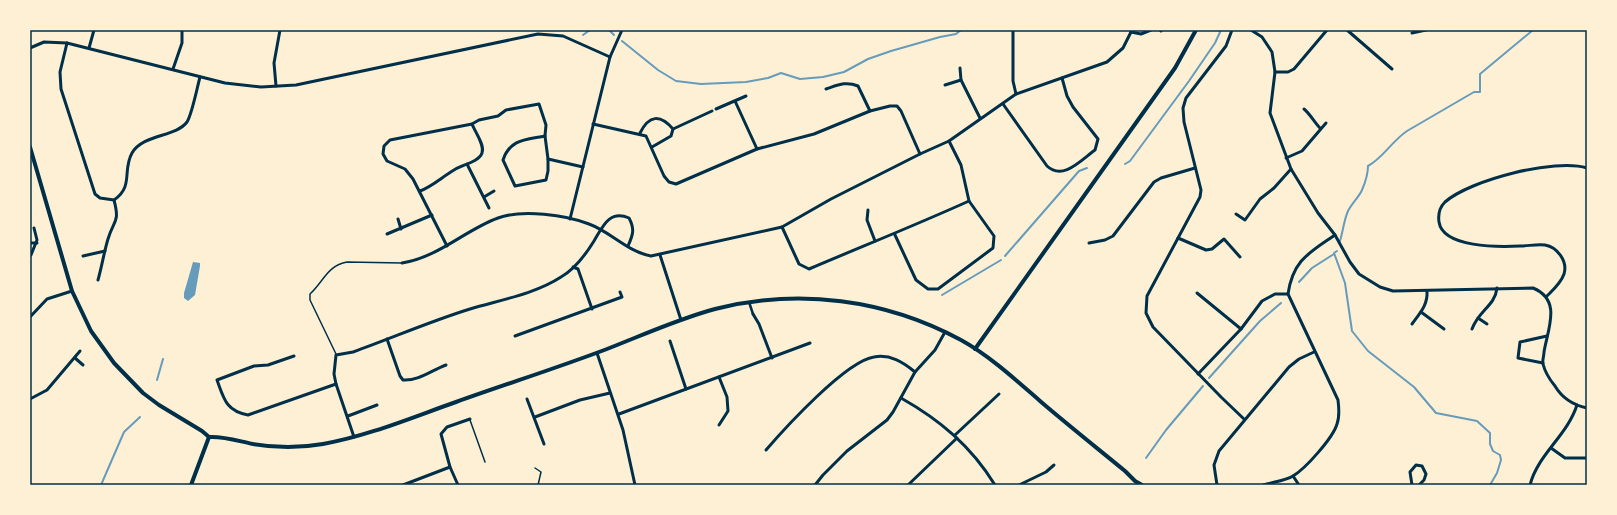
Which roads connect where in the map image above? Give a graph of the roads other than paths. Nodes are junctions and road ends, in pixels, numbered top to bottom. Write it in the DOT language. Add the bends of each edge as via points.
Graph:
graph roads {
  1 [pos="94,30"];
  2 [pos="182,30"];
  3 [pos="280,30"];
  4 [pos="622,30"];
  5 [pos="1013,30"];
  6 [pos="1151,30"];
  7 [pos="1196,30"];
  8 [pos="1232,30"];
  9 [pos="1250,30"];
  10 [pos="1327,30"];
  11 [pos="1347,30"];
  12 [pos="1426,30"];
  13 [pos="1132,31"];
  14 [pos="1412,33"];
  15 [pos="67,43"];
  16 [pos="30,48"];
  17 [pos="89,48"];
  18 [pos="610,57"];
  19 [pos="960,68"];
  20 [pos="173,69"];
  21 [pos="1392,69"];
  22 [pos="1275,72"];
  23 [pos="200,77"];
  24 [pos="1062,78"];
  25 [pos="960,80"];
  26 [pos="946,85"];
  27 [pos="276,86"];
  28 [pos="826,89"];
  29 [pos="1016,94"];
  30 [pos="746,96"];
  31 [pos="735,101"];
  32 [pos="1003,104"];
  33 [pos="716,109"];
  34 [pos="1304,109"];
  35 [pos="712,111"];
  36 [pos="870,111"];
  37 [pos="980,118"];
  38 [pos="1326,123"];
  39 [pos="472,124"];
  40 [pos="593,124"];
  41 [pos="1320,128"];
  42 [pos="673,129"];
  43 [pos="640,133"];
  44 [pos="545,136"];
  45 [pos="948,141"];
  46 [pos="30,147"];
  47 [pos="652,147"];
  48 [pos="757,149"];
  49 [pos="920,154"];
  50 [pos="1286,158"];
  51 [pos="548,159"];
  52 [pos="467,164"];
  53 [pos="583,166"];
  54 [pos="1195,168"];
  55 [pos="1587,168"];
  56 [pos="1291,169"];
  57 [pos="420,191"];
  58 [pos="494,192"];
  59 [pos="484,197"];
  60 [pos="114,200"];
  61 [pos="969,201"];
  62 [pos="489,208"];
  63 [pos="868,210"];
  64 [pos="1236,214"];
  65 [pos="432,215"];
  66 [pos="398,219"];
  67 [pos="570,219"];
  68 [pos="782,227"];
  69 [pos="34,228"];
  70 [pos="401,229"];
  71 [pos="599,229"];
  72 [pos="387,234"];
  73 [pos="895,235"];
  74 [pos="1335,235"];
  75 [pos="1178,238"];
  76 [pos="875,241"];
  77 [pos="30,242"];
  78 [pos="37,243"];
  79 [pos="1089,243"];
  80 [pos="447,246"];
  81 [pos="628,246"];
  82 [pos="105,251"];
  83 [pos="31,255"];
  84 [pos="660,255"];
  85 [pos="83,256"];
  86 [pos="1240,257"];
  87 [pos="402,263"];
  88 [pos="574,267"];
  89 [pos="98,280"];
  90 [pos="1496,288"];
  91 [pos="72,291"];
  92 [pos="1427,291"];
  93 [pos="620,292"];
  94 [pos="1197,293"];
  95 [pos="1288,294"];
  96 [pos="1547,296"];
  97 [pos="749,302"];
  98 [pos="592,309"];
  99 [pos="1421,312"];
  100 [pos="753,314"];
  101 [pos="30,317"];
  102 [pos="1478,318"];
  103 [pos="681,320"];
  104 [pos="1412,324"];
  105 [pos="1487,324"];
  106 [pos="1241,329"];
  107 [pos="1444,329"];
  108 [pos="1472,329"];
  109 [pos="945,332"];
  110 [pos="515,336"];
  111 [pos="1547,336"];
  112 [pos="387,340"];
  113 [pos="670,341"];
  114 [pos="810,343"];
  115 [pos="975,349"];
  116 [pos="80,351"];
  117 [pos="1314,352"];
  118 [pos="597,353"];
  119 [pos="336,355"];
  120 [pos="294,356"];
  121 [pos="74,358"];
  122 [pos="772,358"];
  123 [pos="1543,363"];
  124 [pos="83,365"];
  125 [pos="446,365"];
  126 [pos="915,372"];
  127 [pos="1198,374"];
  128 [pos="720,377"];
  129 [pos="336,384"];
  130 [pos="686,390"];
  131 [pos="610,393"];
  132 [pos="999,394"];
  133 [pos="901,398"];
  134 [pos="30,399"];
  135 [pos="527,399"];
  136 [pos="377,405"];
  137 [pos="1577,405"];
  138 [pos="1587,408"];
  139 [pos="618,414"];
  140 [pos="348,416"];
  141 [pos="535,417"];
  142 [pos="470,419"];
  143 [pos="1244,419"];
  144 [pos="719,425"];
  145 [pos="354,436"];
  146 [pos="956,436"];
  147 [pos="209,437"];
  148 [pos="544,444"];
  149 [pos="1551,448"];
  150 [pos="766,450"];
  151 [pos="1587,458"];
  152 [pos="485,462"];
  153 [pos="1054,464"];
  154 [pos="450,467"];
  155 [pos="535,468"];
  156 [pos="1293,476"];
  157 [pos="1133,483"];
  158 [pos="192,485"];
  159 [pos="402,485"];
  160 [pos="458,485"];
  161 [pos="538,485"];
  162 [pos="635,485"];
  163 [pos="815,485"];
  164 [pos="908,485"];
  165 [pos="995,485"];
  166 [pos="1019,485"];
  167 [pos="1142,485"];
  168 [pos="1217,485"];
  169 [pos="1263,485"];
  170 [pos="1299,485"];
  171 [pos="1412,485"];
  172 [pos="1419,485"];
  173 [pos="1530,485"];
  1 -- 17 [label="street"];
  2 -- 20 [label="street" via="182,42"];
  3 -- 27 [label="street" via="274,64"];
  4 -- 18 [label="street"];
  5 -- 29 [label="street" via="1013,81"];
  6 -- 13 [label="street" via="1141,34"];
  7 -- 115 [label="street" via="1175,68"];
  8 -- 54 [label="street" via="1226,46 1186,98 1182,108"];
  9 -- 22 [label="street" via="1262,37 1272,52"];
  10 -- 22 [label="street" via="1294,69 1288,72"];
  11 -- 21 [label="street"];
  12 -- 14 [label="street"];
  13 -- 24 [label="street" via="1123,48 1107,62"];
  15 -- 16 [label="street" via="44,42"];
  15 -- 17 [label="street"];
  15 -- 60 [label="street" via="60,72 61,89 95,194 100,198"];
  17 -- 20 [label="street"];
  18 -- 27 [label="street" via="564,36 538,34 296,85"];
  18 -- 40 [label="street"];
  19 -- 25 [label="street"];
  20 -- 23 [label="street"];
  22 -- 50 [label="street" via="1270,113"];
  23 -- 27 [label="street" via="245,86"];
  23 -- 60 [label="street" via="187,122 138,146 129,162 126,187"];
  24 -- 29 [label="street"];
  24 -- 32 [label="street" via="1073,107 1098,139 1095,150 1067,170 1055,172 1047,166"];
  25 -- 26 [label="street"];
  25 -- 37 [label="street"];
  28 -- 36 [label="street" via="843,83 858,86"];
  29 -- 32 [label="street"];
  30 -- 31 [label="street"];
  31 -- 33 [label="street"];
  31 -- 48 [label="street"];
  32 -- 37 [label="street"];
  33 -- 35 [label="street"];
  34 -- 41 [label="street" via="1312,115"];
  35 -- 42 [label="street"];
  36 -- 48 [label="street" via="814,134"];
  36 -- 49 [label="street" via="897,106"];
  37 -- 45 [label="street"];
  38 -- 41 [label="street"];
  39 -- 44 [label="street" via="498,116 506,110 539,104 546,125"];
  39 -- 52 [label="street" via="483,152 480,157"];
  39 -- 57 [label="street" via="390,140 384,146 383,154 387,161 410,174"];
  40 -- 43 [label="street"];
  40 -- 53 [label="street"];
  41 -- 50 [label="street" via="1302,151"];
  42 -- 43 [label="street" via="663,119 657,118 647,123"];
  42 -- 47 [label="street" via="671,136"];
  43 -- 47 [label="street" via="646,136"];
  44 -- 51 [label="street"];
  44 -- 51 [label="street" via="512,145 506,151 503,160 514,186 546,180"];
  45 -- 49 [label="street"];
  45 -- 61 [label="street" via="961,165"];
  46 -- 91 [label="street"];
  47 -- 48 [label="street" via="664,176 669,182 676,184"];
  49 -- 68 [label="street"];
  50 -- 56 [label="street"];
  51 -- 53 [label="street"];
  52 -- 57 [label="street"];
  52 -- 59 [label="street"];
  53 -- 67 [label="street"];
  54 -- 75 [label="street" via="1201,190 1200,197"];
  54 -- 79 [label="street" via="1154,182 1113,236"];
  55 -- 96 [label="street" via="1570,164 1559,165 1504,176 1466,190 1445,203 1439,213 1440,226 1449,238 1488,246 1544,245 1559,252 1565,273"];
  56 -- 64 [label="street" via="1260,199 1245,220"];
  56 -- 74 [label="street"];
  57 -- 65 [label="street"];
  58 -- 59 [label="street"];
  59 -- 62 [label="street"];
  60 -- 82 [label="street" via="117,215"];
  61 -- 73 [label="street"];
  61 -- 73 [label="street" via="994,236 993,248 938,289 928,289 916,280"];
  63 -- 76 [label="street" via="867,220"];
  65 -- 70 [label="street"];
  65 -- 80 [label="street"];
  66 -- 70 [label="street"];
  67 -- 71 [label="street"];
  67 -- 80 [label="street" via="530,214 505,216"];
  68 -- 76 [label="street" via="799,264 809,269"];
  68 -- 84 [label="street"];
  69 -- 78 [label="street"];
  70 -- 72 [label="street"];
  71 -- 81 [label="street"];
  71 -- 81 [label="street" via="615,216 623,215 629,218 634,234"];
  71 -- 88 [label="street" via="594,241"];
  73 -- 76 [label="street"];
  74 -- 92 [label="street" via="1350,262 1369,282 1394,291"];
  74 -- 95 [label="street" via="1296,265"];
  75 -- 86 [label="street" via="1206,250 1224,239"];
  75 -- 127 [label="street" via="1147,296 1146,313 1148,320 1161,336"];
  77 -- 78 [label="street"];
  78 -- 83 [label="street"];
  80 -- 87 [label="street" via="429,256"];
  81 -- 84 [label="street" via="643,255"];
  82 -- 85 [label="street"];
  82 -- 89 [label="street"];
  84 -- 103 [label="street"];
  87 -- 119 [label="lane" via="339,263 331,268 310,294 310,300"];
  88 -- 98 [label="street" via="578,269"];
  88 -- 112 [label="street" via="561,277 540,287 469,309"];
  90 -- 92 [label="street"];
  90 -- 96 [label="street" via="1533,288"];
  90 -- 102 [label="street" via="1494,300"];
  91 -- 101 [label="street" via="47,299"];
  91 -- 147 [label="street" via="91,331 122,372 159,405"];
  92 -- 99 [label="street" via="1427,299"];
  93 -- 98 [label="street" via="622,297"];
  94 -- 106 [label="street"];
  95 -- 106 [label="street" via="1275,294 1262,301"];
  95 -- 117 [label="street"];
  96 -- 111 [label="street" via="1552,314"];
  97 -- 100 [label="street"];
  97 -- 103 [label="street"];
  97 -- 109 [label="street" via="803,298 856,302 901,314"];
  98 -- 110 [label="street"];
  99 -- 104 [label="street"];
  99 -- 107 [label="street"];
  100 -- 122 [label="street"];
  102 -- 105 [label="street"];
  102 -- 108 [label="street"];
  103 -- 118 [label="street"];
  106 -- 127 [label="street"];
  109 -- 115 [label="street"];
  109 -- 126 [label="street" via="935,350"];
  111 -- 123 [label="street"];
  111 -- 123 [label="street" via="1520,342 1518,358"];
  112 -- 119 [label="street"];
  112 -- 125 [label="street" via="403,380 434,372"];
  113 -- 130 [label="street"];
  114 -- 122 [label="street"];
  115 -- 157 [label="street" via="1015,379"];
  116 -- 121 [label="street"];
  117 -- 143 [label="street" via="1289,367"];
  117 -- 156 [label="street" via="1338,400 1339,416 1332,434"];
  118 -- 131 [label="street"];
  118 -- 145 [label="street"];
  119 -- 129 [label="street"];
  120 -- 129 [label="street" via="268,365 254,366 217,380 225,403 238,413 248,414"];
  121 -- 124 [label="street"];
  121 -- 134 [label="street" via="47,390"];
  122 -- 128 [label="street"];
  123 -- 137 [label="street" via="1548,377 1559,392"];
  126 -- 133 [label="street"];
  126 -- 150 [label="street" via="890,357 873,357 853,367 795,417"];
  127 -- 143 [label="street"];
  128 -- 130 [label="street"];
  128 -- 144 [label="street" via="727,397 728,411"];
  129 -- 140 [label="street"];
  130 -- 139 [label="street"];
  131 -- 139 [label="street"];
  131 -- 141 [label="street" via="580,400"];
  132 -- 146 [label="street"];
  133 -- 146 [label="street" via="925,411"];
  133 -- 163 [label="street" via="887,420 848,451"];
  135 -- 141 [label="street"];
  136 -- 140 [label="street"];
  137 -- 138 [label="street"];
  137 -- 149 [label="street" via="1572,419"];
  139 -- 162 [label="street"];
  140 -- 145 [label="street"];
  141 -- 148 [label="street"];
  142 -- 152 [label="lane"];
  142 -- 154 [label="street" via="447,427 441,434"];
  143 -- 168 [label="street" via="1216,458 1214,465"];
  145 -- 147 [label="street" via="323,444 296,447 266,445 219,436"];
  146 -- 164 [label="street"];
  146 -- 165 [label="street" via="977,459"];
  147 -- 158 [label="street"];
  149 -- 151 [label="street" via="1565,458"];
  149 -- 173 [label="street" via="1535,468"];
  153 -- 166 [label="street" via="1046,472"];
  154 -- 159 [label="street"];
  154 -- 160 [label="street"];
  155 -- 161 [label="lane" via="541,472"];
  156 -- 169 [label="street"];
  156 -- 170 [label="street"];
  157 -- 167 [label="street"];
  171 -- 172 [label="street" via="1410,472 1416,465 1422,466 1426,474"];
}
